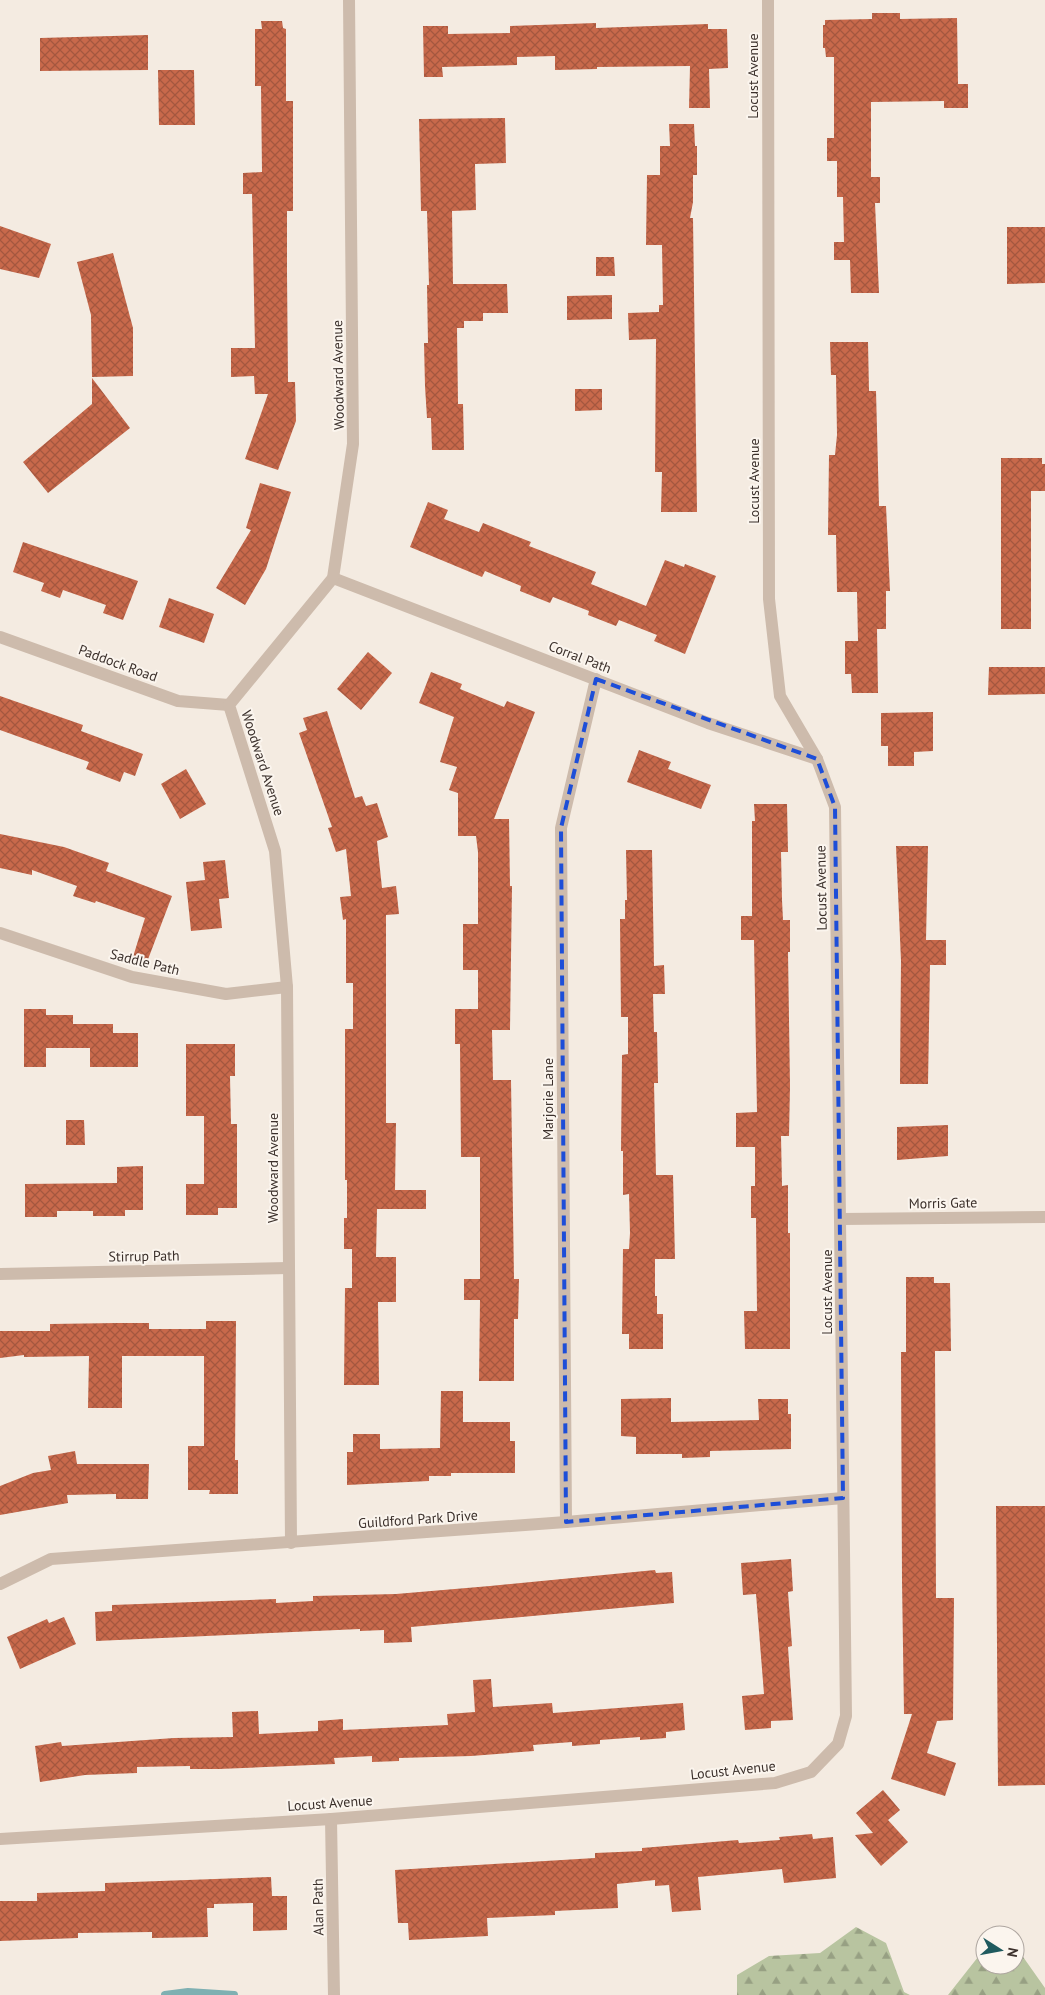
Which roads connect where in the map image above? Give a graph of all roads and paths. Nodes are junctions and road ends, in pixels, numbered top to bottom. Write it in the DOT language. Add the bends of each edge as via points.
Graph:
graph roads {
  1 [pos="349,0"];
  2 [pos="768,0"];
  3 [pos="333,578"];
  4 [pos="0,637"];
  5 [pos="596,679"];
  6 [pos="229,705"];
  7 [pos="817,759"];
  8 [pos="0,933"];
  9 [pos="287,987"];
  10 [pos="1045,1217"];
  11 [pos="842,1219"];
  12 [pos="288,1268"];
  13 [pos="0,1274"];
  14 [pos="843,1498"];
  15 [pos="566,1522"];
  16 [pos="291,1543"];
  17 [pos="0,1584"];
  18 [pos="331,1819"];
  19 [pos="0,1839"];
  20 [pos="334,1995"];
  1 -- 3 [label="street, Woodward Avenue" via="354,444"];
  2 -- 7 [label="street, Locust Avenue" via="769,599 780,696"];
  3 -- 5 [label="street, Corral Path"];
  3 -- 6 [label="street, Woodward Avenue"];
  4 -- 6 [label="street, Paddock Road" via="178,701"];
  5 -- 7 [label="street, Corral Path" via="708,723"];
  5 -- 15 [label="street, Marjorie Lane" via="561,828"];
  6 -- 9 [label="street, Woodward Avenue" via="275,851"];
  7 -- 11 [label="street, Locust Avenue" via="835,807"];
  8 -- 9 [label="street, Saddle Path" via="132,977 226,994"];
  9 -- 12 [label="street, Woodward Avenue"];
  10 -- 11 [label="street, Morris Gate"];
  11 -- 14 [label="street, Locust Avenue"];
  12 -- 13 [label="street, Stirrup Path"];
  12 -- 16 [label="street, Woodward Avenue"];
  14 -- 15 [label="street, Guildford Park Drive"];
  14 -- 18 [label="street, Locust Avenue" via="846,1716 838,1744 811,1772 775,1783"];
  15 -- 16 [label="street, Guildford Park Drive"];
  16 -- 17 [label="street, Guildford Park Drive" via="51,1559"];
  18 -- 19 [label="street, Locust Avenue"];
  18 -- 20 [label="street, Alan Path"];
}
